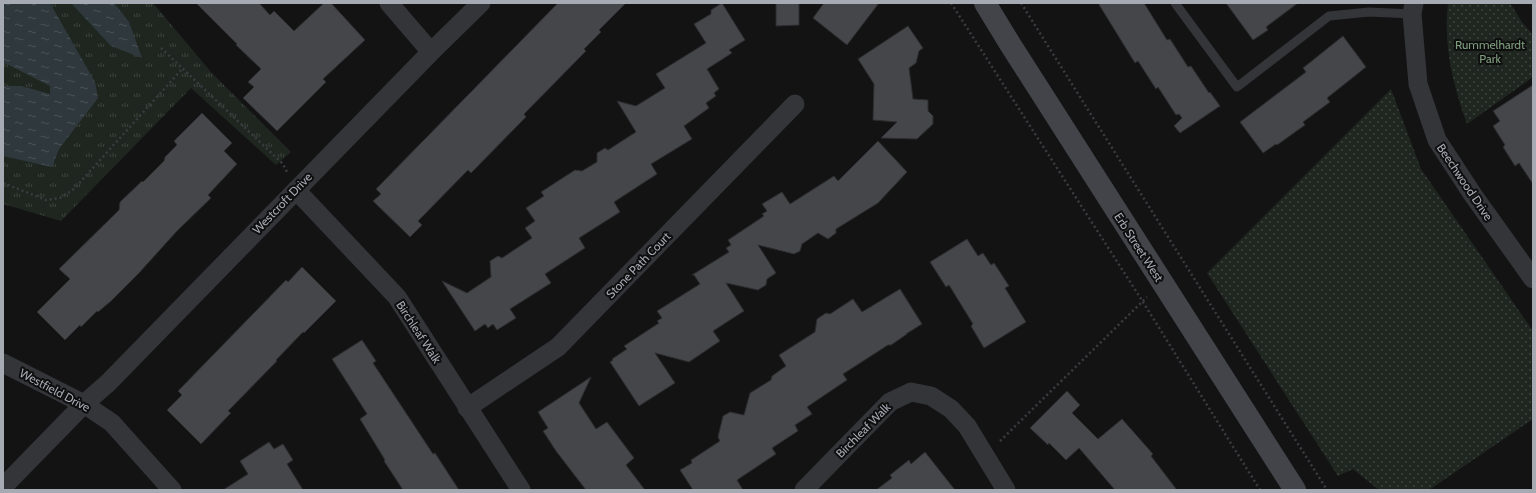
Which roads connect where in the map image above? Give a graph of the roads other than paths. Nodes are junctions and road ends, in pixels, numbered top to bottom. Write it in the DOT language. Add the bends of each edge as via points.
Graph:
graph roads {
  1 [pos="388,3"];
  2 [pos="481,3"];
  3 [pos="985,3"];
  4 [pos="1175,3"];
  5 [pos="1413,8"];
  6 [pos="431,52"];
  7 [pos="795,104"];
  8 [pos="296,190"];
  9 [pos="1533,279"];
  10 [pos="3,362"];
  11 [pos="84,404"];
  12 [pos="467,408"];
  13 [pos="3,487"];
  14 [pos="172,490"];
  15 [pos="521,490"];
  16 [pos="804,490"];
  17 [pos="1006,490"];
  18 [pos="1295,490"];
  1 -- 6 [label="street"];
  2 -- 6 [label="street, Westcroft Drive"];
  3 -- 18 [label="main road, Erb Street West"];
  4 -- 5 [label="lane" via="1237,87 1329,16"];
  5 -- 9 [label="street, Beechwood Drive" via="1418,84 1437,140"];
  6 -- 8 [label="street, Westcroft Drive"];
  7 -- 12 [label="street, Stone Path Court" via="558,347"];
  8 -- 11 [label="street, Westcroft Drive" via="108,383"];
  8 -- 12 [label="street, Birchleaf Walk" via="397,297"];
  10 -- 11 [label="street, Westfield Drive"];
  11 -- 13 [label="street, Westcroft Drive"];
  11 -- 14 [label="street, Westfield Drive" via="116,427"];
  12 -- 15 [label="street, Birchleaf Walk"];
  16 -- 17 [label="street, Birchleaf Walk" via="890,402 911,392 931,396 951,409 967,426"];
}
